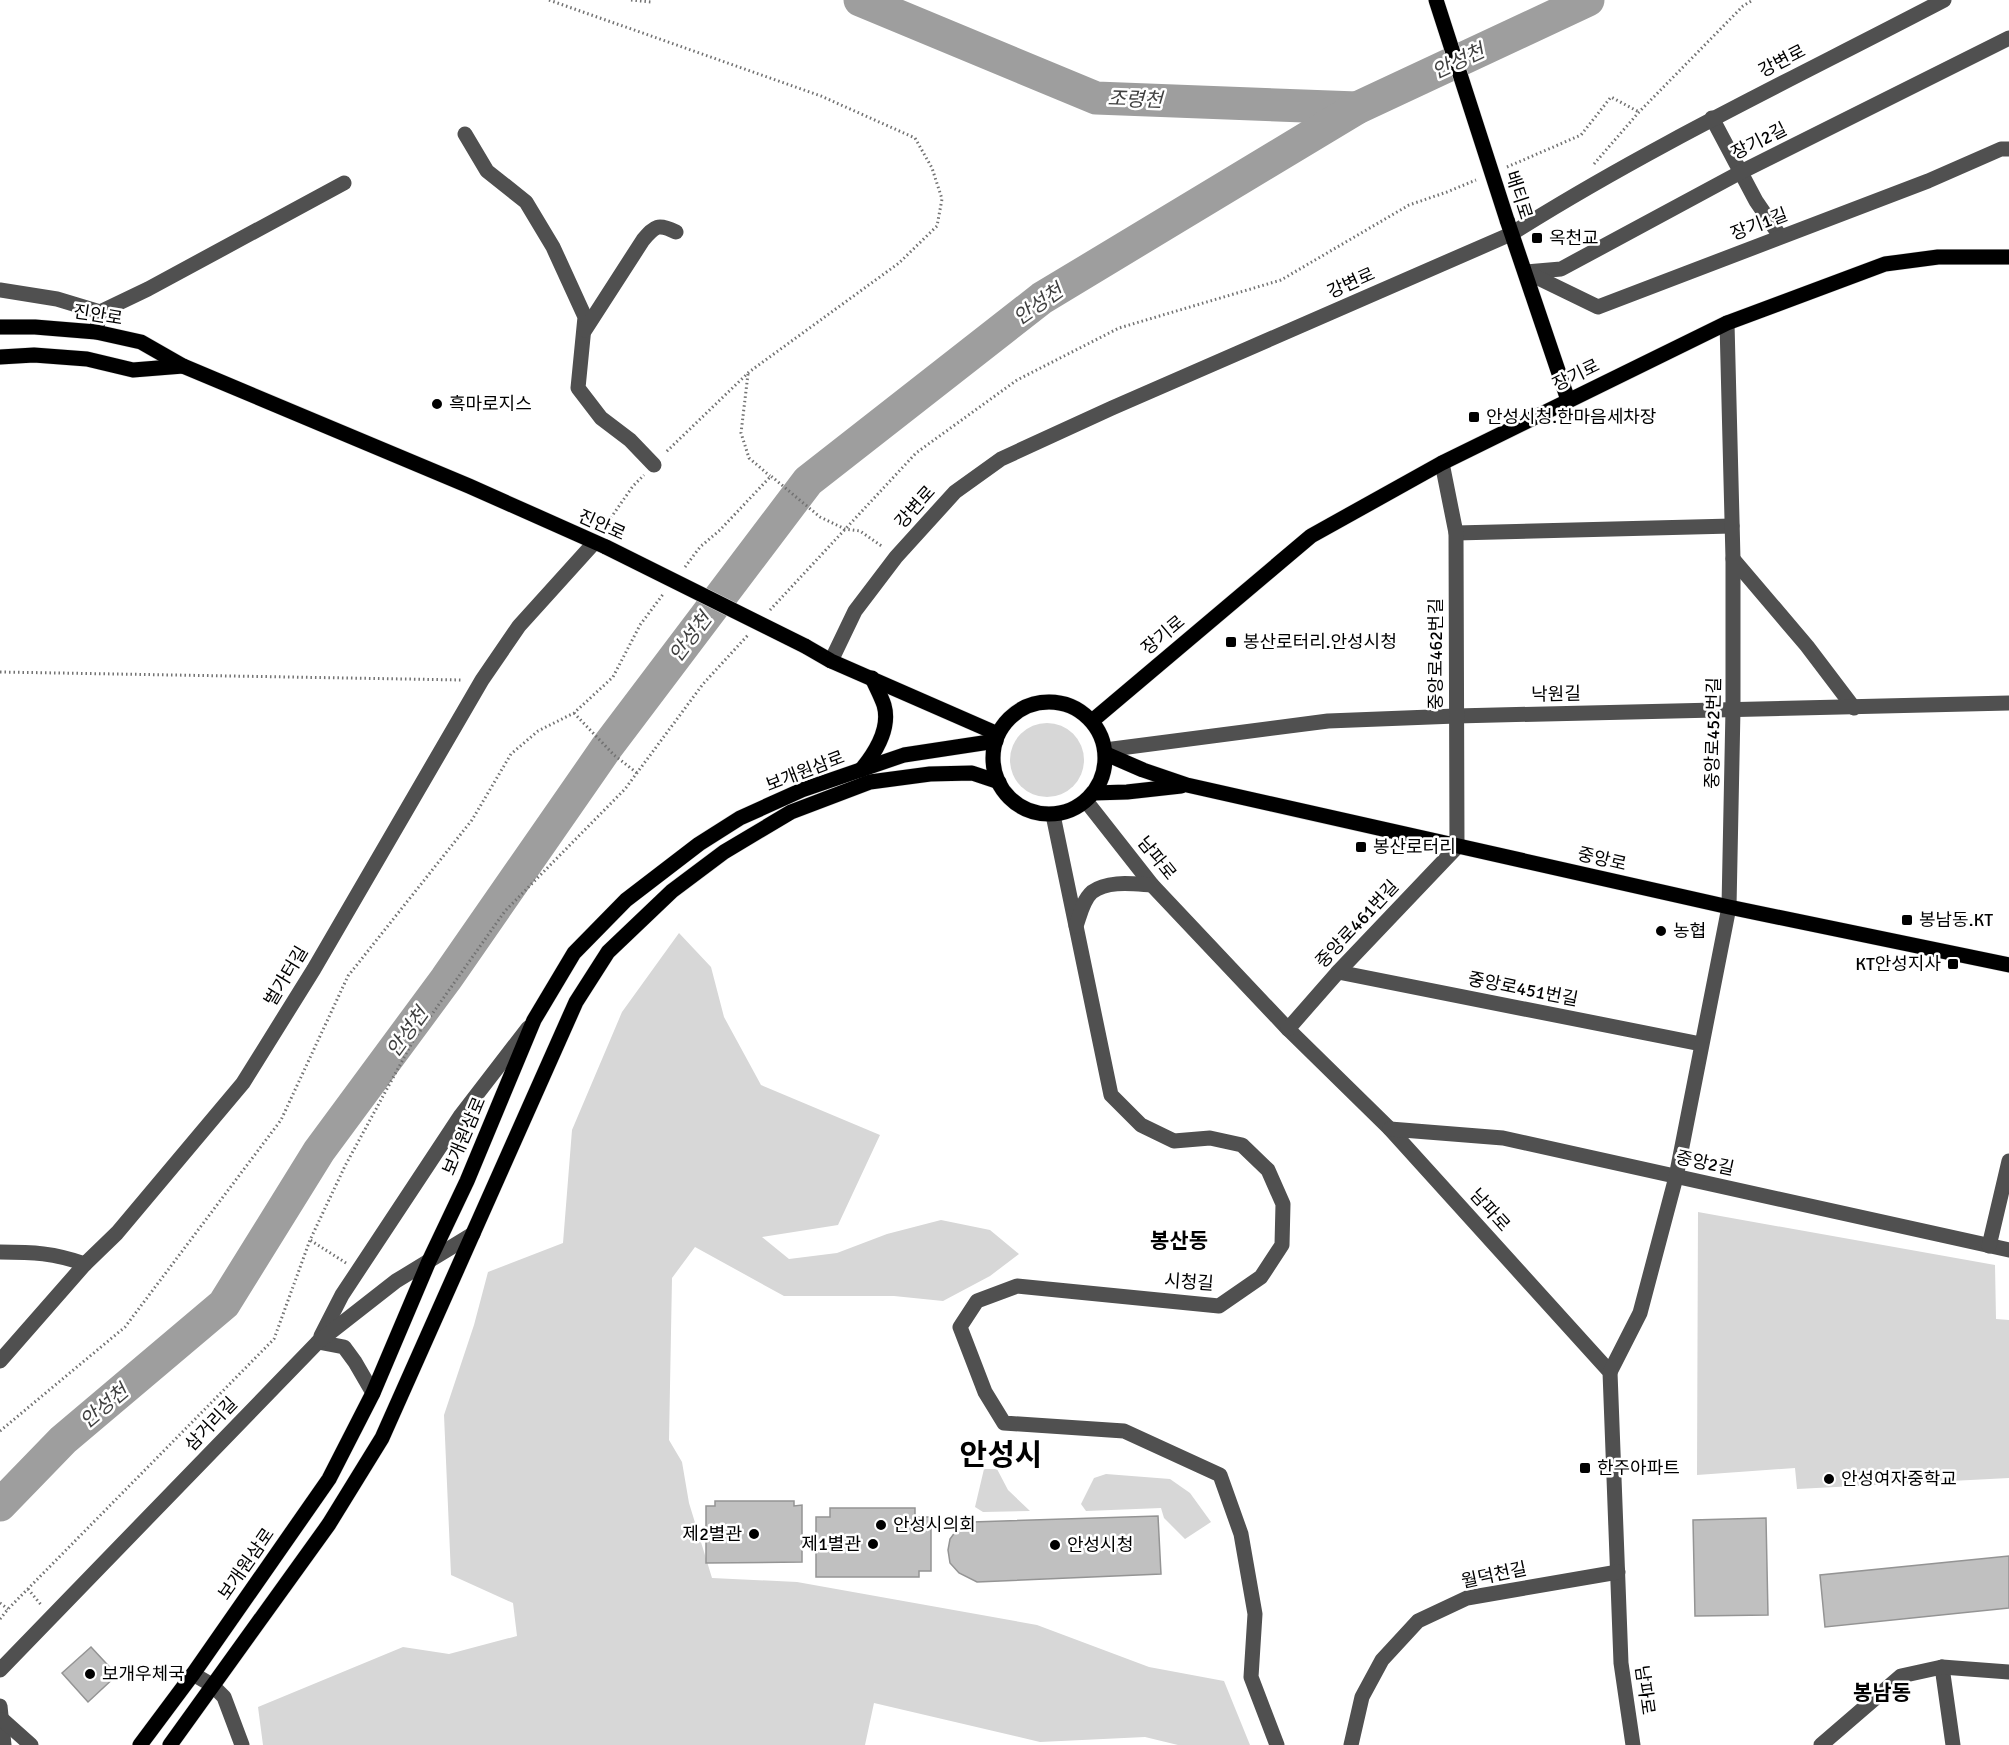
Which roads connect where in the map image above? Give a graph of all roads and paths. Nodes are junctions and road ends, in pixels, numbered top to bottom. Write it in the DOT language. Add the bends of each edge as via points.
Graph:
graph roads {
  1 [pos="549,0"];
  2 [pos="571,0"];
  3 [pos="631,0"];
  4 [pos="652,0"];
  5 [pos="1436,0"];
  6 [pos="1753,0"];
  7 [pos="1944,0"];
  8 [pos="570,8"];
  9 [pos="2009,38"];
  10 [pos="1712,118"];
  11 [pos="465,134"];
  12 [pos="2009,149"];
  13 [pos="1589,170"];
  14 [pos="1741,172"];
  15 [pos="344,183"];
  16 [pos="1509,227"];
  17 [pos="676,232"];
  18 [pos="1780,236"];
  19 [pos="2009,257"];
  20 [pos="1526,272"];
  21 [pos="0,290"];
  22 [pos="100,312"];
  23 [pos="1727,323"];
  24 [pos="0,327"];
  25 [pos="96,332"];
  26 [pos="583,332"];
  27 [pos="0,357"];
  28 [pos="183,366"];
  29 [pos="748,372"];
  30 [pos="1568,400"];
  31 [pos="1442,463"];
  32 [pos="654,465"];
  33 [pos="771,476"];
  34 [pos="1732,526"];
  35 [pos="1456,533"];
  36 [pos="600,545"];
  37 [pos="896,557"];
  38 [pos="1733,559"];
  39 [pos="680,573"];
  40 [pos="667,590"];
  41 [pos="831,661"];
  42 [pos="0,672"];
  43 [pos="872,678"];
  44 [pos="482,680"];
  45 [pos="2009,703"];
  46 [pos="1854,708"];
  47 [pos="1734,709"];
  48 [pos="574,713"];
  49 [pos="1456,716"];
  50 [pos="1092,721"];
  51 [pos="997,737"];
  52 [pos="1106,752"];
  53 [pos="861,770"];
  54 [pos="638,773"];
  55 [pos="999,783"];
  56 [pos="1187,785"];
  57 [pos="1090,797"];
  58 [pos="1053,815"];
  59 [pos="1457,847"];
  60 [pos="1152,885"];
  61 [pos="1729,908"];
  62 [pos="1076,926"];
  63 [pos="2009,966"];
  64 [pos="1338,972"];
  65 [pos="534,1020"];
  66 [pos="1288,1029"];
  67 [pos="1701,1044"];
  68 [pos="1390,1129"];
  69 [pos="2009,1161"];
  70 [pos="1676,1176"];
  71 [pos="473,1234"];
  72 [pos="310,1240"];
  73 [pos="1989,1246"];
  74 [pos="2009,1250"];
  75 [pos="0,1252"];
  76 [pos="429,1261"];
  77 [pos="85,1264"];
  78 [pos="318,1342"];
  79 [pos="0,1360"];
  80 [pos="1610,1372"];
  81 [pos="373,1393"];
  82 [pos="0,1431"];
  83 [pos="1618,1572"];
  84 [pos="28,1589"];
  85 [pos="0,1603"];
  86 [pos="8,1609"];
  87 [pos="50,1616"];
  88 [pos="0,1619"];
  89 [pos="1942,1667"];
  90 [pos="0,1670"];
  91 [pos="2009,1672"];
  92 [pos="193,1674"];
  93 [pos="212,1685"];
  94 [pos="1,1713"];
  95 [pos="4,1745"];
  96 [pos="31,1745"];
  97 [pos="140,1745"];
  98 [pos="170,1745"];
  99 [pos="242,1745"];
  100 [pos="1277,1745"];
  101 [pos="1351,1745"];
  102 [pos="1633,1745"];
  103 [pos="1821,1745"];
  104 [pos="1953,1745"];
  1 -- 8 [label="path"];
  2 -- 8 [label="path"];
  3 -- 4 [label="path"];
  5 -- 16 [label="main road, 배티로, bridge"];
  6 -- 13 [label="path" via="1639,112"];
  7 -- 10 [label="street, 강변로"];
  8 -- 29 [label="path" via="831,101 915,138 932,168 942,199 937,226 899,263"];
  9 -- 14 [label="street, 장기2길"];
  10 -- 14 [label="street"];
  10 -- 16 [label="street, 강변로"];
  11 -- 26 [label="street" via="487,171 526,202 553,247 585,317"];
  12 -- 18 [label="street, 장기1길"];
  14 -- 18 [label="street"];
  14 -- 20 [label="street, 장기2길" via="1561,269"];
  15 -- 22 [label="street"];
  16 -- 20 [label="main road, 배티로"];
  16 -- 37 [label="street, 강변로" via="1000,459 956,492"];
  17 -- 26 [label="street" via="664,226 654,228"];
  18 -- 20 [label="street, 장기1길" via="1598,307"];
  19 -- 23 [label="main road, 장기로" via="1938,257 1885,264"];
  20 -- 30 [label="main road, 배티로"];
  21 -- 22 [label="street" via="57,299"];
  22 -- 25 [label="street"];
  23 -- 30 [label="main road, 장기로"];
  23 -- 34 [label="street, 중앙로452번길"];
  24 -- 25 [label="main road, 진안로"];
  25 -- 28 [label="main road, 진안로" via="141,342"];
  26 -- 32 [label="street" via="578,388 602,418"];
  27 -- 28 [label="main road, 진안로" via="87,359 133,370"];
  28 -- 36 [label="main road, 진안로"];
  29 -- 32 [label="path"];
  29 -- 33 [label="path" via="741,433 749,458"];
  30 -- 31 [label="main road, 장기로"];
  31 -- 35 [label="street, 중앙로462번길"];
  31 -- 50 [label="main road, 장기로" via="1311,536"];
  32 -- 36 [label="path" via="633,486"];
  33 -- 37 [label="path" via="820,517 845,529 860,531"];
  33 -- 39 [label="path" via="700,547"];
  34 -- 35 [label="street"];
  34 -- 38 [label="street, 중앙로452번길"];
  35 -- 49 [label="street, 중앙로462번길"];
  36 -- 41 [label="main road, 진안로, bridge"];
  36 -- 44 [label="street, 벌가터길" via="519,626"];
  37 -- 41 [label="street, 강변로" via="855,611"];
  38 -- 46 [label="street" via="1807,645"];
  38 -- 47 [label="street, 중앙로452번길"];
  40 -- 48 [label="path" via="640,625 614,677"];
  41 -- 43 [label="main road, 진안로"];
  42 -- 44 [label="path"];
  43 -- 51 [label="main road, 진안로"];
  43 -- 53 [label="main road" via="885,707 884,733"];
  44 -- 77 [label="street, 벌가터길" via="243,1083 117,1233"];
  45 -- 46 [label="street, 낙원길"];
  46 -- 47 [label="street, 낙원길"];
  47 -- 49 [label="street, 낙원길"];
  47 -- 61 [label="street, 중앙로452번길"];
  48 -- 54 [label="path"];
  48 -- 82 [label="path" via="538,732 511,754 472,820 348,976 281,1120 124,1327"];
  49 -- 52 [label="street, 낙원길" via="1328,721"];
  49 -- 59 [label="street, 중앙로462번길"];
  50 -- 51 [label="main road" via="1061,703 1044,702 1025,707 1009,718"];
  50 -- 52 [label="main road"];
  51 -- 53 [label="main road, 보개원삼로" via="904,755"];
  51 -- 55 [label="main road" via="993,753"];
  52 -- 56 [label="main road, 중앙로"];
  52 -- 57 [label="main road" via="1098,788"];
  53 -- 65 [label="main road, 보개원삼로" via="802,790 740,818 699,843 626,900 574,953"];
  55 -- 58 [label="main road" via="1016,804 1034,813"];
  55 -- 71 [label="main road, 보개원삼로" via="972,773 870,782 791,812 724,852 672,891 608,952 576,1002"];
  56 -- 57 [label="main road, 중앙로"];
  56 -- 59 [label="main road, 중앙로"];
  57 -- 58 [label="main road" via="1071,811"];
  57 -- 60 [label="street, 남파로"];
  58 -- 62 [label="street, 시청길"];
  59 -- 61 [label="main road, 중앙로"];
  59 -- 64 [label="street, 중앙로461번길"];
  60 -- 62 [label="street" via="1105,886 1092,893"];
  60 -- 66 [label="street, 남파로"];
  61 -- 63 [label="main road, 중앙로"];
  61 -- 67 [label="street"];
  62 -- 100 [label="street, 시청길" via="1111,1095 1141,1125 1174,1141 1210,1138 1242,1145 1268,1170 1283,1204 1282,1245 1261,1277 1219,1306 1017,1286 977,1301 960,1326 985,1392 1004,1423 1124,1431 1220,1475 1240,1534 1255,1614 1251,1677"];
  64 -- 66 [label="street, 중앙로461번길"];
  64 -- 67 [label="street, 중앙로451번길"];
  65 -- 76 [label="main road, 보개원삼로"];
  65 -- 78 [label="street" via="461,1115 353,1279"];
  66 -- 68 [label="street, 남파로"];
  67 -- 70 [label="street"];
  68 -- 70 [label="street, 중앙2길" via="1503,1138"];
  68 -- 80 [label="street, 남파로"];
  69 -- 73 [label="street"];
  70 -- 73 [label="street, 중앙2길"];
  70 -- 80 [label="street" via="1640,1314"];
  71 -- 76 [label="street, 삼거리길"];
  71 -- 93 [label="main road, 보개원삼로" via="382,1438 329,1524"];
  72 -- 84 [label="path" via="274,1340"];
  73 -- 74 [label="street, 중앙2길"];
  75 -- 77 [label="street" via="39,1252"];
  76 -- 78 [label="street, 삼거리길" via="396,1281"];
  76 -- 81 [label="main road, 보개원삼로"];
  77 -- 79 [label="street, 벌가터길"];
  78 -- 81 [label="street" via="344,1347"];
  78 -- 87 [label="street, 삼거리길"];
  80 -- 83 [label="street, 남파로"];
  81 -- 92 [label="main road, 보개원삼로" via="329,1479"];
  83 -- 101 [label="street, 월덕천길" via="1467,1598 1418,1621 1382,1660 1362,1697"];
  83 -- 102 [label="street, 남파로" via="1621,1663"];
  84 -- 86 [label="path"];
  84 -- 87 [label="path"];
  85 -- 86 [label="path"];
  86 -- 88 [label="path"];
  87 -- 90 [label="street, 삼거리길"];
  89 -- 91 [label="street"];
  89 -- 103 [label="street" via="1901,1676"];
  89 -- 104 [label="street"];
  92 -- 93 [label="street"];
  92 -- 97 [label="main road, 보개원삼로"];
  93 -- 98 [label="main road, 보개원삼로"];
  93 -- 99 [label="street" via="224,1697"];
  94 -- 95 [label="street"];
  94 -- 96 [label="street"];
}
